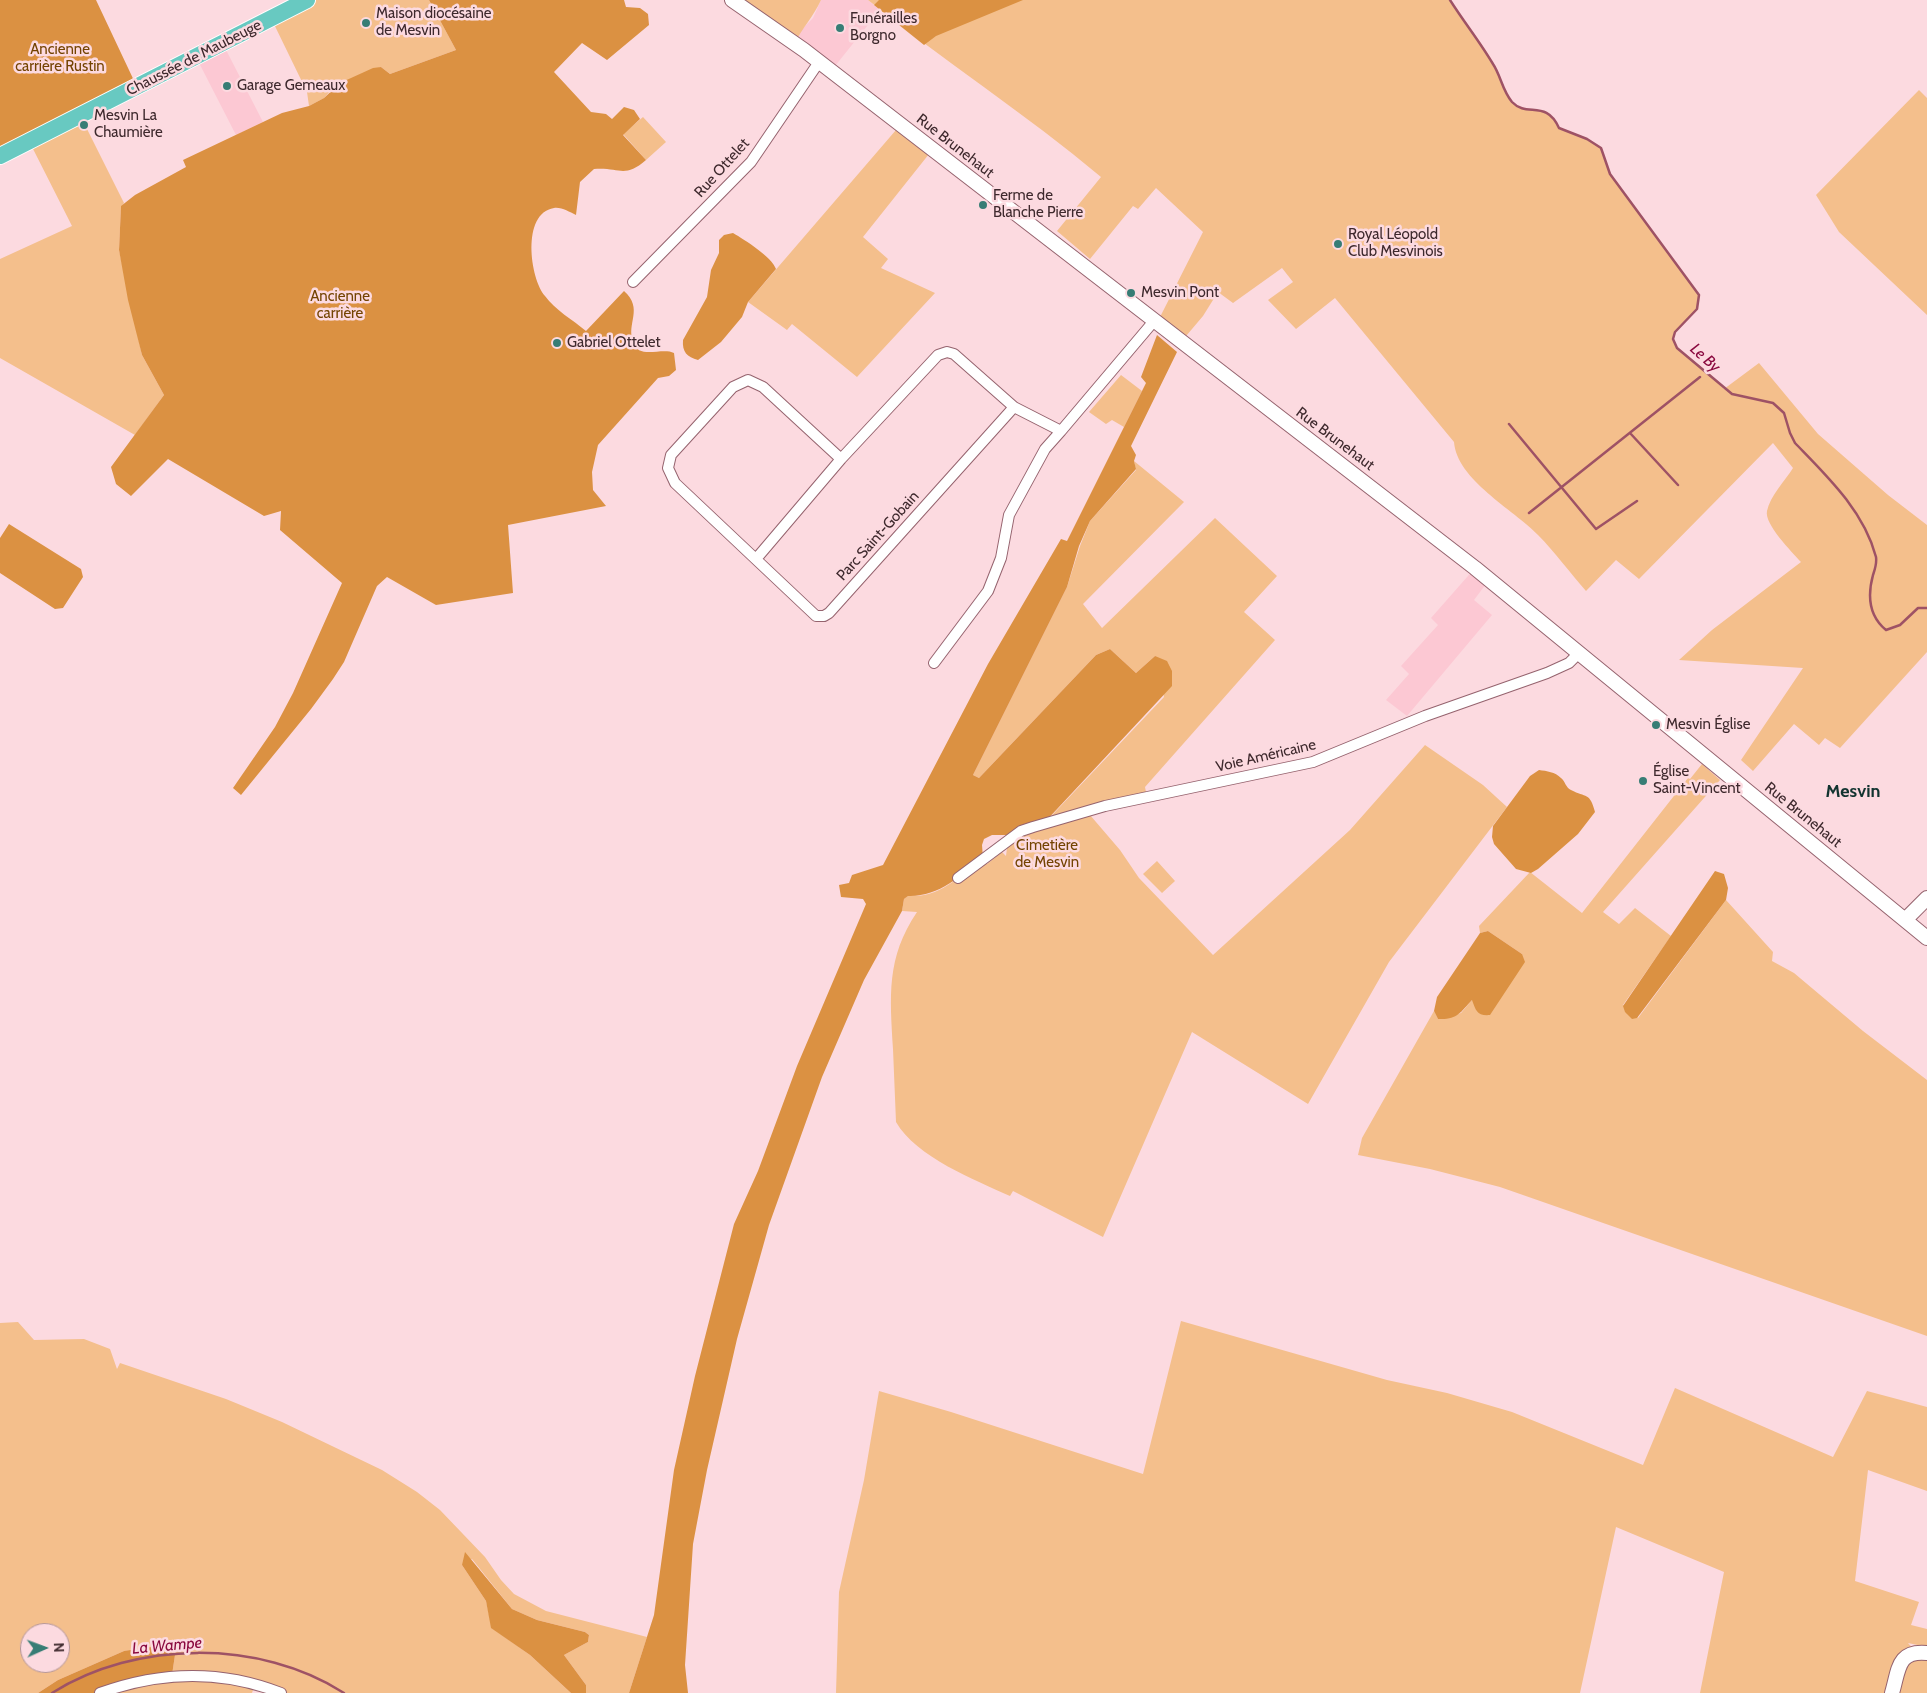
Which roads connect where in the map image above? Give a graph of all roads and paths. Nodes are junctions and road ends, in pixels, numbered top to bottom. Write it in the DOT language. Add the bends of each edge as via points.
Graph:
graph roads {
  1 [pos="307,0"];
  2 [pos="732,0"];
  3 [pos="819,62"];
  4 [pos="0,156"];
  5 [pos="633,282"];
  6 [pos="1154,321"];
  7 [pos="1014,407"];
  8 [pos="1061,430"];
  9 [pos="841,459"];
  10 [pos="756,559"];
  11 [pos="1579,653"];
  12 [pos="934,663"];
  13 [pos="958,878"];
  14 [pos="1927,898"];
  15 [pos="1905,920"];
  16 [pos="1927,938"];
  17 [pos="1927,1652"];
  18 [pos="100,1693"];
  19 [pos="281,1693"];
  20 [pos="1892,1693"];
  1 -- 4 [label="main road, Chaussée de Maubeuge"];
  2 -- 3 [label="street, Rue Brunehaut"];
  3 -- 5 [label="street, Rue Ottelet" via="751,162"];
  3 -- 6 [label="street, Rue Brunehaut"];
  6 -- 8 [label="street"];
  6 -- 11 [label="street, Rue Brunehaut" via="1386,498"];
  7 -- 8 [label="street"];
  7 -- 9 [label="street" via="954,354 942,353"];
  7 -- 10 [label="street, Parc Saint-Gobain" via="824,616 816,616"];
  8 -- 12 [label="street" via="1045,449 1008,515 1001,558 988,590"];
  9 -- 10 [label="street"];
  9 -- 10 [label="street, Parc Saint-Gobain" via="763,387 748,380 733,387 671,455 668,468 671,478"];
  11 -- 13 [label="street, Voie Américaine" via="1569,663 1547,673 1425,716 1313,762 1105,806 1033,826"];
  11 -- 15 [label="street, Rue Brunehaut"];
  14 -- 15 [label="street"];
  15 -- 16 [label="street, Rue Brunehaut"];
  17 -- 20 [label="street" via="1911,1652 1903,1659"];
  18 -- 19 [label="street" via="152,1677 185,1675 235,1680"];
}
